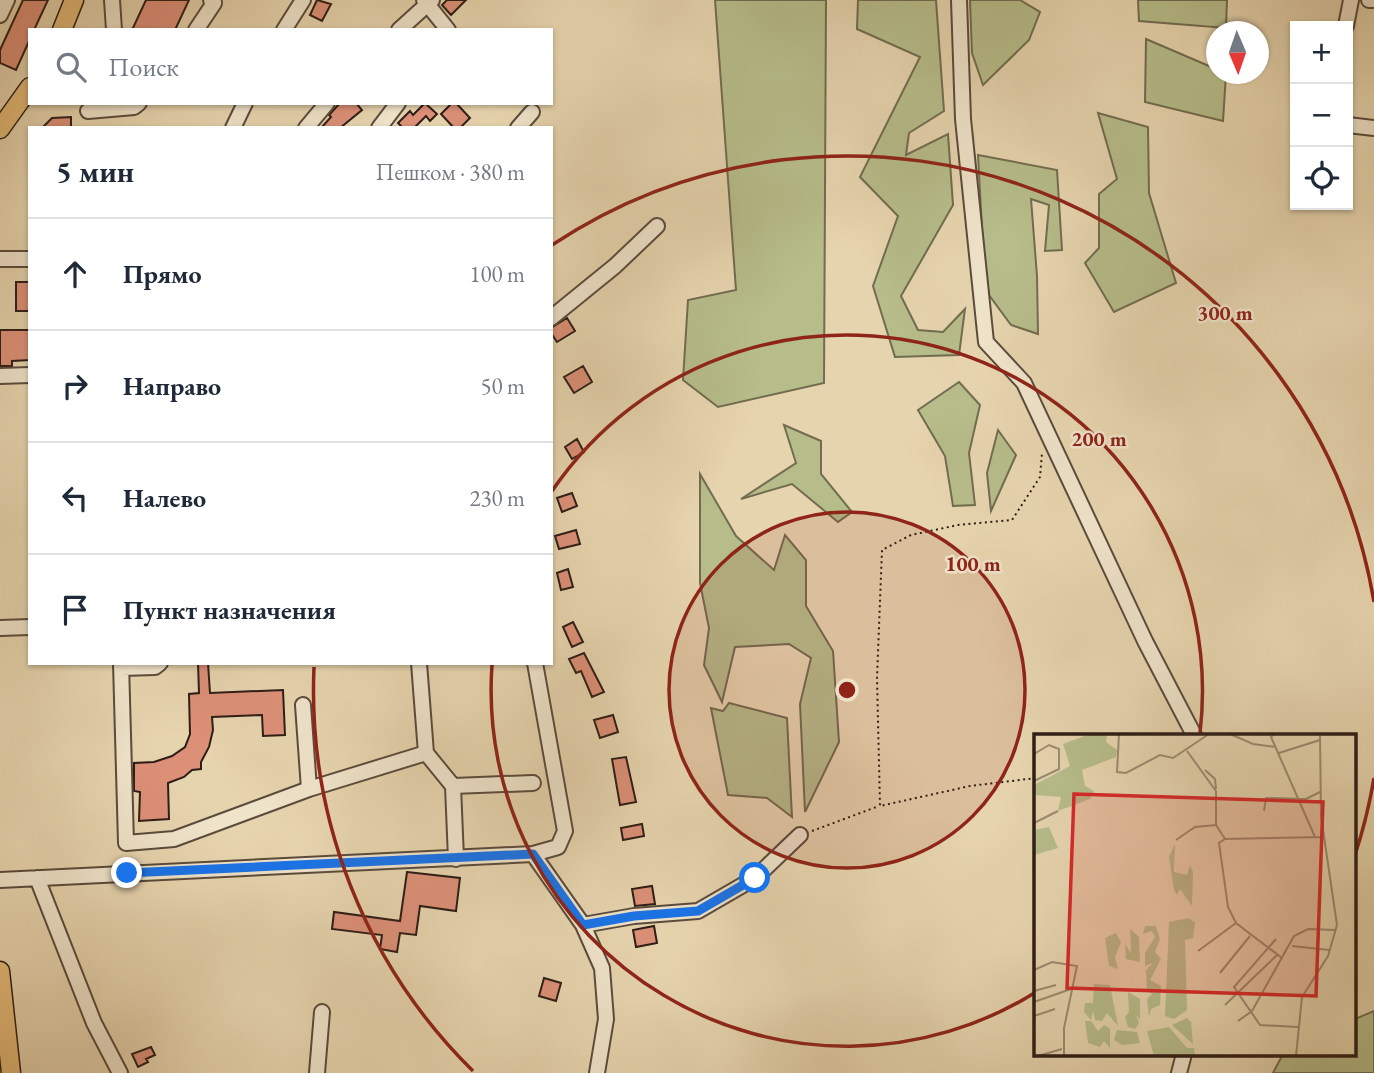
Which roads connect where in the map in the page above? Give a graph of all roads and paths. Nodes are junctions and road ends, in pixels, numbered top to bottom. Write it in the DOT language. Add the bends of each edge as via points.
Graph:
graph roads {
  1 [pos="7,0"];
  2 [pos="74,0"];
  3 [pos="112,0"];
  4 [pos="303,0"];
  5 [pos="959,0"];
  6 [pos="1351,0"];
  7 [pos="213,1"];
  8 [pos="428,1"];
  9 [pos="0,15"];
  10 [pos="1347,21"];
  11 [pos="63,28"];
  12 [pos="114,28"];
  13 [pos="197,28"];
  14 [pos="285,28"];
  15 [pos="401,28"];
  16 [pos="447,28"];
  17 [pos="28,91"];
  18 [pos="136,105"];
  19 [pos="244,105"];
  20 [pos="325,105"];
  21 [pos="396,105"];
  22 [pos="88,111"];
  23 [pos="532,112"];
  24 [pos="234,126"];
  25 [pos="308,126"];
  26 [pos="381,126"];
  27 [pos="520,126"];
  28 [pos="1353,126"];
  29 [pos="1374,128"];
  30 [pos="0,129"];
  31 [pos="657,226"];
  32 [pos="0,259"];
  33 [pos="28,259"];
  34 [pos="553,316"];
  35 [pos="28,375"];
  36 [pos="0,376"];
  37 [pos="1042,453"];
  38 [pos="28,627"];
  39 [pos="0,628"];
  40 [pos="158,665"];
  41 [pos="419,665"];
  42 [pos="535,665"];
  43 [pos="121,666"];
  44 [pos="303,705"];
  45 [pos="1193,734"];
  46 [pos="426,753"];
  47 [pos="1034,778"];
  48 [pos="533,783"];
  49 [pos="453,786"];
  50 [pos="309,789"];
  51 [pos="880,806"];
  52 [pos="800,835"];
  53 [pos="533,854"];
  54 [pos="456,859"];
  55 [pos="37,878"];
  56 [pos="0,880"];
  57 [pos="583,925"];
  58 [pos="0,971"];
  59 [pos="322,1012"];
  60 [pos="1183,1056"];
  61 [pos="11,1073"];
  62 [pos="120,1073"];
  63 [pos="317,1073"];
  64 [pos="597,1073"];
  65 [pos="1179,1073"];
  1 -- 9 [label="street"];
  2 -- 11 [label="main road"];
  3 -- 12 [label="street"];
  4 -- 14 [label="street"];
  5 -- 45 [label="street" via="963,119 986,342 1024,383"];
  6 -- 10 [label="street"];
  7 -- 13 [label="street"];
  8 -- 15 [label="street"];
  8 -- 16 [label="street"];
  17 -- 30 [label="main road"];
  18 -- 22 [label="street"];
  19 -- 24 [label="street"];
  20 -- 25 [label="street"];
  21 -- 26 [label="street"];
  23 -- 27 [label="street"];
  28 -- 29 [label="street"];
  31 -- 34 [label="street"];
  32 -- 33 [label="street"];
  35 -- 36 [label="street"];
  37 -- 51 [label="path" via="1040,477 1012,520 911,535 883,550 877,678"];
  38 -- 39 [label="street"];
  40 -- 43 [label="street"];
  41 -- 46 [label="street"];
  42 -- 53 [label="street" via="565,831 558,848"];
  43 -- 50 [label="street" via="126,843 174,839"];
  44 -- 50 [label="street"];
  46 -- 49 [label="street"];
  46 -- 50 [label="street"];
  47 -- 51 [label="path" via="970,786"];
  48 -- 49 [label="street"];
  49 -- 54 [label="street"];
  51 -- 52 [label="path"];
  52 -- 57 [label="street" via="755,878 698,911"];
  53 -- 54 [label="street"];
  53 -- 57 [label="street"];
  54 -- 55 [label="street"];
  55 -- 56 [label="street"];
  55 -- 62 [label="street" via="94,1023"];
  57 -- 64 [label="street" via="602,968 606,1018"];
  58 -- 61 [label="main road"];
  59 -- 63 [label="street"];
  60 -- 65 [label="street"];
}
